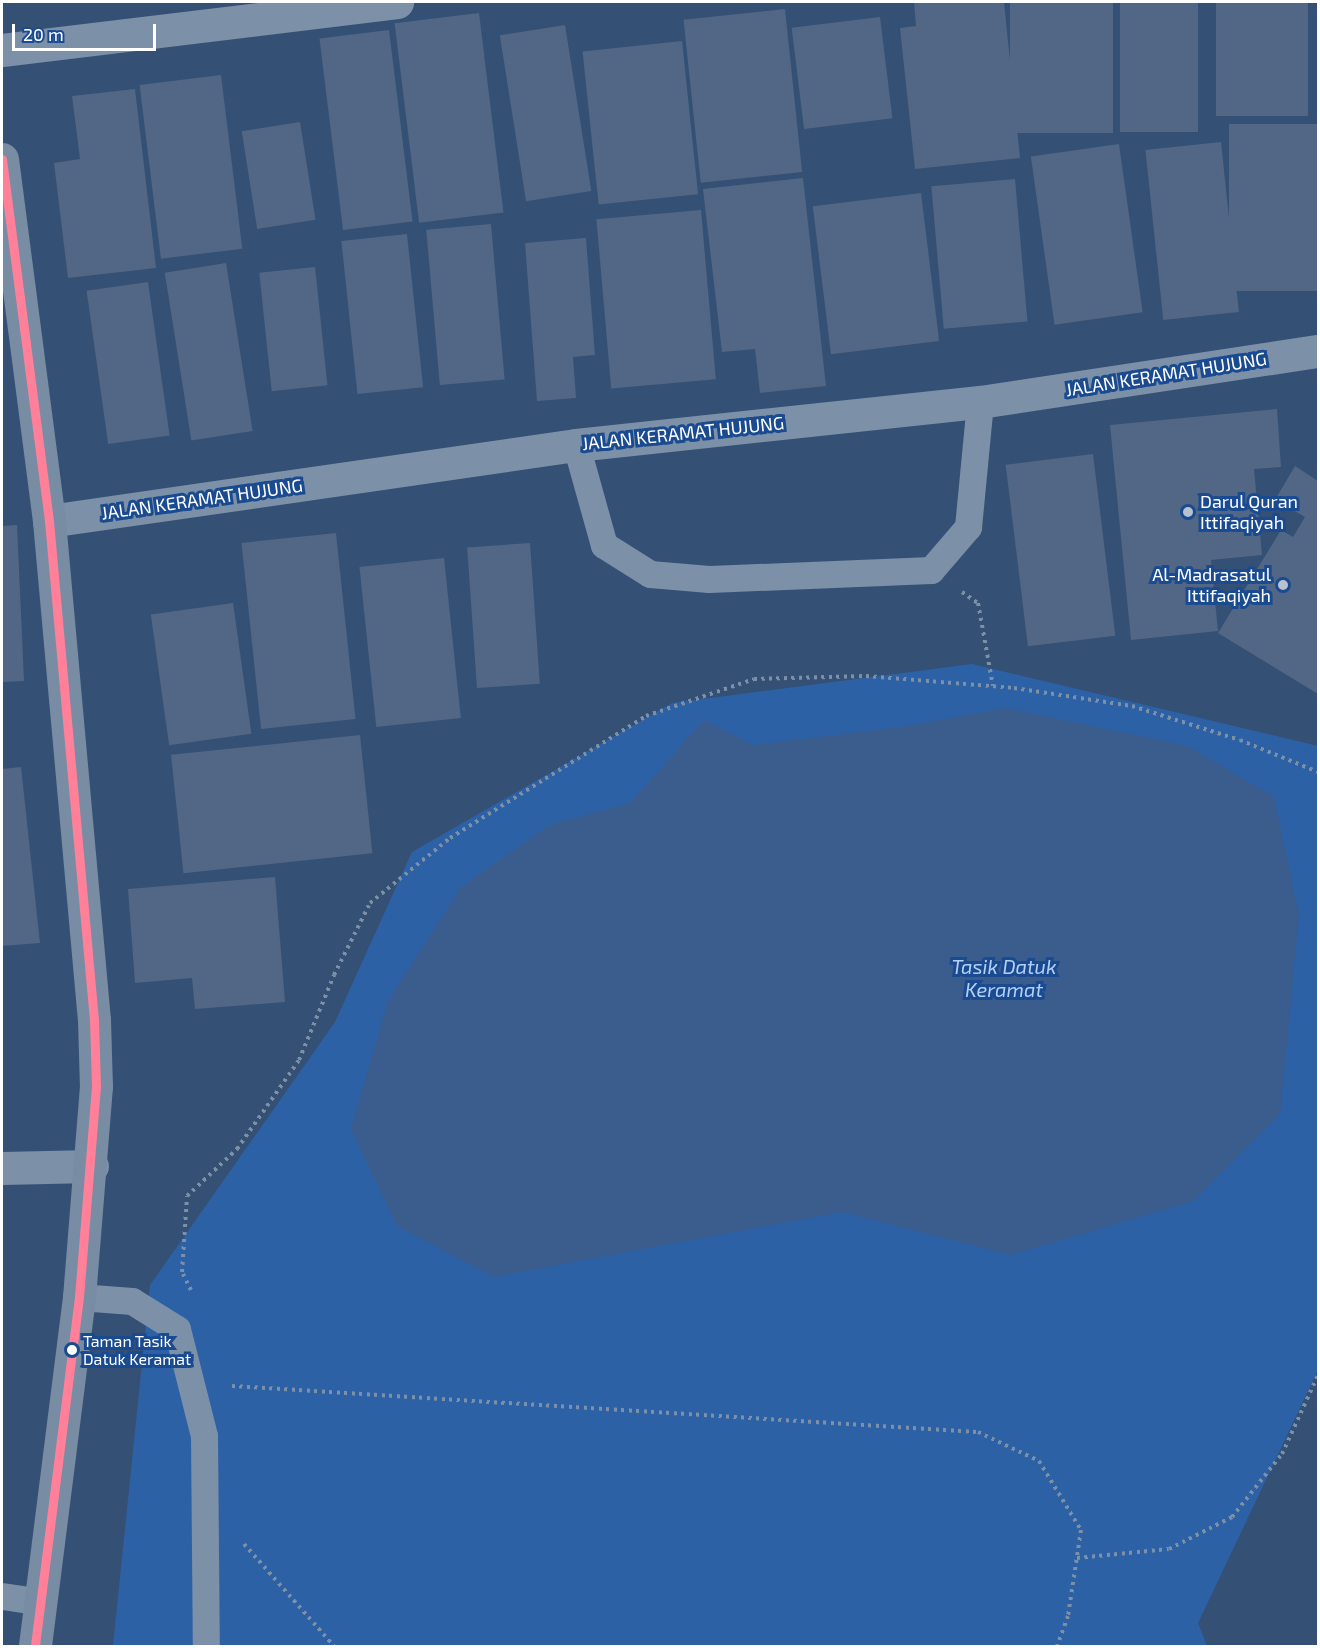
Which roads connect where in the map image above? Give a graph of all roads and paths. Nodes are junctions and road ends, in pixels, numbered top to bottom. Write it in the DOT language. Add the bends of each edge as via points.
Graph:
graph roads {
  1 [pos="397,2"];
  2 [pos="2,50"];
  3 [pos="2,159"];
  4 [pos="1318,351"];
  5 [pos="980,402"];
  6 [pos="576,445"];
  7 [pos="49,521"];
  8 [pos="931,570"];
  9 [pos="993,686"];
  10 [pos="1318,772"];
  11 [pos="92,1166"];
  12 [pos="2,1168"];
  13 [pos="192,1292"];
  14 [pos="78,1297"];
  15 [pos="229,1374"];
  16 [pos="1318,1375"];
  17 [pos="234,1384"];
  18 [pos="204,1436"];
  19 [pos="205,1497"];
  20 [pos="1077,1558"];
  21 [pos="2,1596"];
  22 [pos="42,1602"];
  23 [pos="35,1647"];
  24 [pos="206,1647"];
  25 [pos="334,1647"];
  26 [pos="1057,1647"];
  1 -- 2 [label="street"];
  3 -- 7 [label="street"];
  4 -- 5 [label="street, JALAN KERAMAT HUJUNG"];
  5 -- 6 [label="street, JALAN KERAMAT HUJUNG"];
  5 -- 8 [label="lane" via="968,527"];
  6 -- 7 [label="street, JALAN KERAMAT HUJUNG"];
  6 -- 8 [label="lane" via="604,545 650,574 709,579"];
  7 -- 11 [label="street" via="94,1020"];
  8 -- 9 [label="path" via="978,603"];
  9 -- 10 [label="path" via="1132,706 1240,740"];
  9 -- 13 [label="path" via="866,676 754,679 646,716 450,838 370,903 334,975 299,1060 237,1149 187,1196 182,1272"];
  11 -- 12 [label="street"];
  11 -- 14 [label="street"];
  14 -- 18 [label="lane" via="132,1301 177,1329"];
  14 -- 22 [label="street"];
  15 -- 17 [label="path"];
  16 -- 20 [label="path" via="1282,1454 1232,1517 1169,1549"];
  17 -- 18 [label="path"];
  17 -- 20 [label="path" via="978,1432 1039,1461 1081,1530"];
  18 -- 19 [label="lane"];
  19 -- 24 [label="lane"];
  19 -- 25 [label="path"];
  20 -- 26 [label="path" via="1068,1616"];
  21 -- 22 [label="lane"];
  22 -- 23 [label="street"];
}
